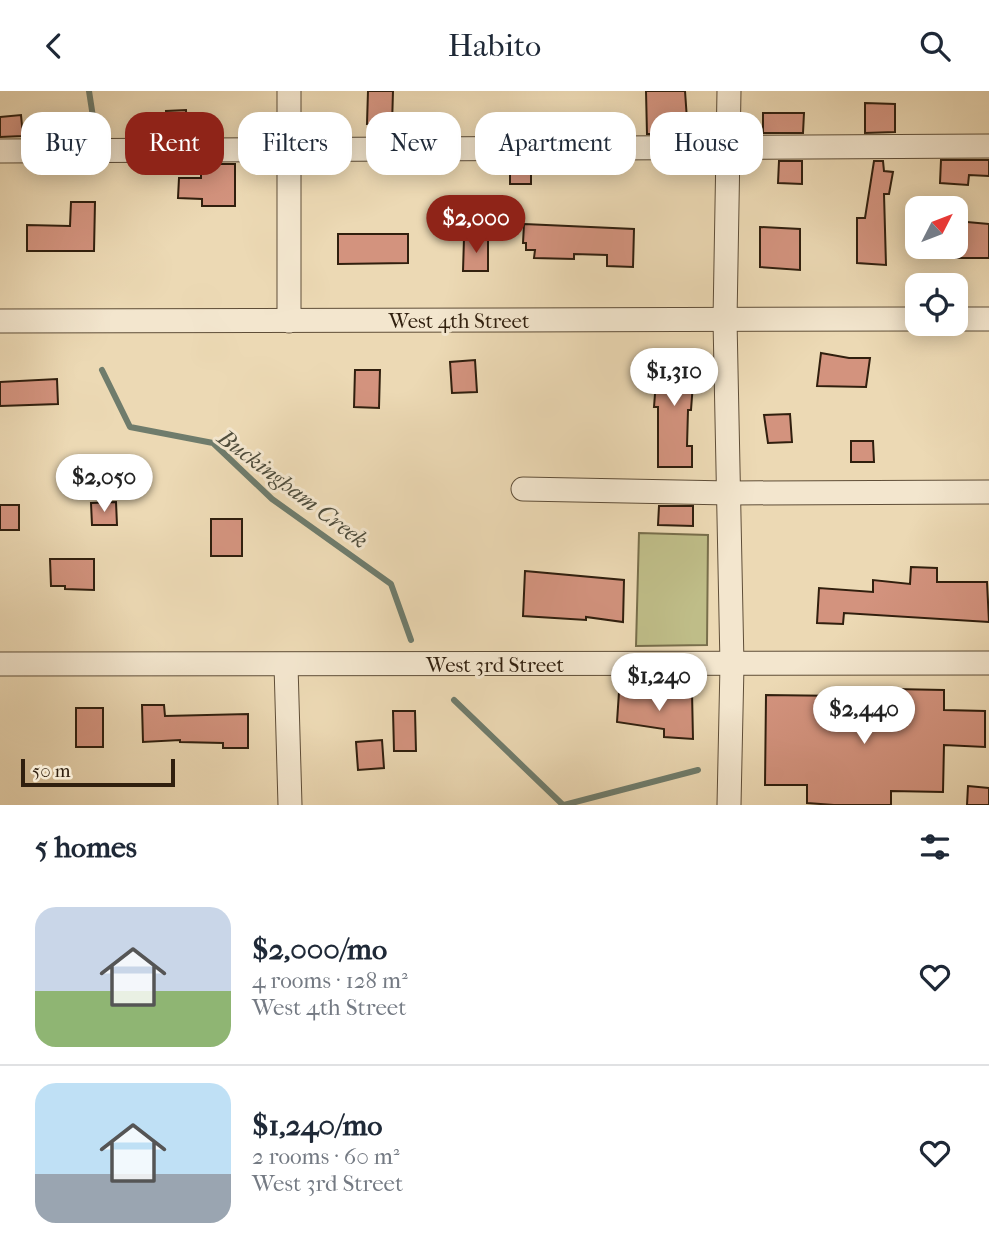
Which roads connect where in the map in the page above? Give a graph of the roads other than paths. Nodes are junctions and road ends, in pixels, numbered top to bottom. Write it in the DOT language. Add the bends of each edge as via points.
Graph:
graph roads {
  1 [pos="289,91"];
  2 [pos="729,91"];
  3 [pos="289,112"];
  4 [pos="729,112"];
  5 [pos="989,146"];
  6 [pos="763,147"];
  7 [pos="650,148"];
  8 [pos="238,150"];
  9 [pos="352,150"];
  10 [pos="0,151"];
  11 [pos="288,175"];
  12 [pos="728,175"];
  13 [pos="905,319"];
  14 [pos="968,319"];
  15 [pos="989,319"];
  16 [pos="725,320"];
  17 [pos="0,321"];
  18 [pos="289,321"];
  19 [pos="523,489"];
  20 [pos="989,492"];
  21 [pos="730,493"];
  22 [pos="989,663"];
  23 [pos="0,664"];
  24 [pos="286,665"];
  25 [pos="732,665"];
  26 [pos="290,805"];
  27 [pos="729,805"];
  1 -- 3 [label="street"];
  2 -- 4 [label="street"];
  5 -- 6 [label="street"];
  7 -- 9 [label="street"];
  8 -- 10 [label="street"];
  11 -- 18 [label="street"];
  12 -- 16 [label="street"];
  13 -- 16 [label="street, West 4th Street"];
  14 -- 15 [label="street"];
  16 -- 18 [label="street, West 4th Street"];
  16 -- 21 [label="street"];
  17 -- 18 [label="street, West 4th Street"];
  19 -- 21 [label="street"];
  20 -- 21 [label="street"];
  21 -- 25 [label="street"];
  22 -- 25 [label="street, West 3rd Street"];
  23 -- 24 [label="street, West 3rd Street"];
  24 -- 25 [label="street, West 3rd Street"];
  24 -- 26 [label="street"];
  25 -- 27 [label="street"];
}
